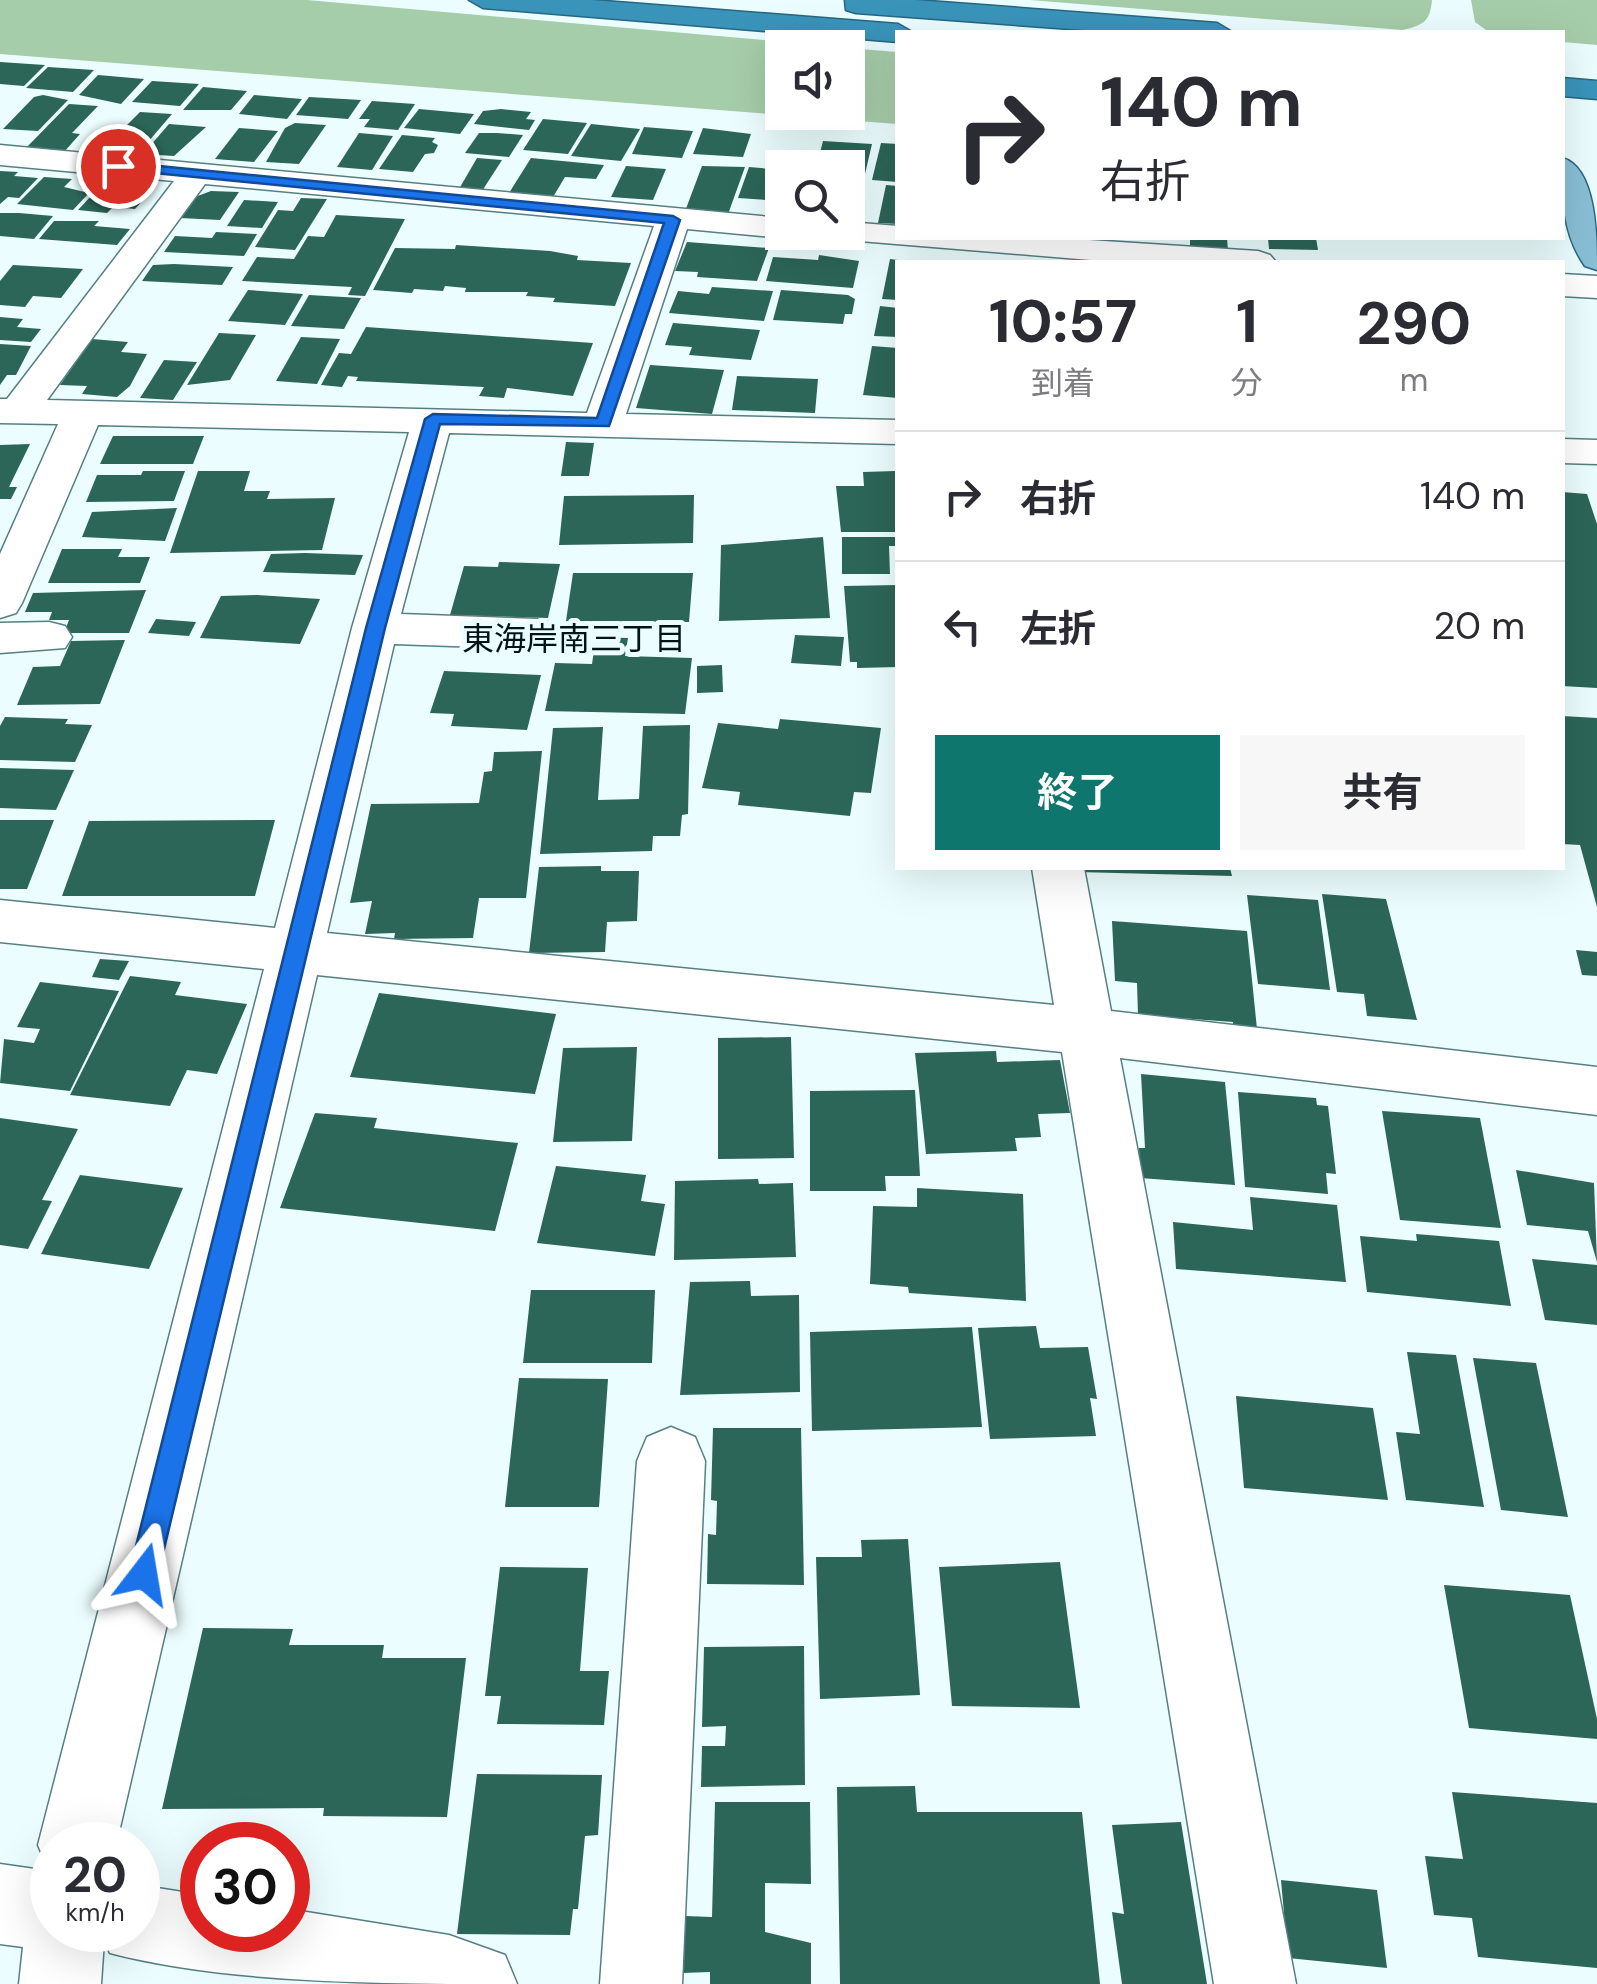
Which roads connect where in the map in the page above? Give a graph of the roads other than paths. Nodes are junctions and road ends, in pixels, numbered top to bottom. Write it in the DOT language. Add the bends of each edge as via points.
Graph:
graph roads {
  1 [pos="483,0"];
  2 [pos="808,0"];
  3 [pos="1192,30"];
  4 [pos="895,33"];
  5 [pos="1565,60"];
  6 [pos="1597,63"];
  7 [pos="1565,87"];
  8 [pos="1597,90"];
  9 [pos="0,155"];
  10 [pos="196,174"];
  11 [pos="1565,176"];
  12 [pos="673,220"];
  13 [pos="765,227"];
  14 [pos="865,233"];
  15 [pos="895,236"];
  16 [pos="944,240"];
  17 [pos="1597,259"];
  18 [pos="1229,260"];
  19 [pos="1565,285"];
  20 [pos="1597,287"];
  21 [pos="9,412"];
  22 [pos="83,413"];
  23 [pos="433,419"];
  24 [pos="603,423"];
  25 [pos="895,432"];
  26 [pos="1565,450"];
  27 [pos="1597,452"];
  28 [pos="0,603"];
  29 [pos="375,628"];
  30 [pos="537,634"];
  31 [pos="49,637"];
  32 [pos="0,638"];
  33 [pos="1058,870"];
  34 [pos="0,920"];
  35 [pos="296,954"];
  36 [pos="1088,1031"];
  37 [pos="1597,1091"];
  38 [pos="671,1461"];
  39 [pos="83,1822"];
  40 [pos="0,1904"];
  41 [pos="30,1908"];
  42 [pos="160,1929"];
  43 [pos="64,1952"];
  44 [pos="60,1984"];
  45 [pos="476,1984"];
  46 [pos="641,1984"];
  47 [pos="1256,1984"];
  1 -- 4 [label="highway"];
  2 -- 3 [label="highway"];
  5 -- 6 [label="highway"];
  7 -- 8 [label="highway"];
  9 -- 10 [label="street"];
  10 -- 12 [label="street"];
  10 -- 21 [label="street"];
  11 -- 17 [label="main road"];
  12 -- 13 [label="street"];
  12 -- 24 [label="street"];
  14 -- 15 [label="street"];
  16 -- 18 [label="street"];
  19 -- 20 [label="street"];
  21 -- 22 [label="street"];
  22 -- 23 [label="street"];
  22 -- 28 [label="street"];
  23 -- 24 [label="street"];
  23 -- 29 [label="street"];
  24 -- 25 [label="street"];
  26 -- 27 [label="street"];
  29 -- 30 [label="street"];
  29 -- 35 [label="street"];
  31 -- 32 [label="street"];
  33 -- 36 [label="street"];
  34 -- 35 [label="street"];
  35 -- 36 [label="street"];
  35 -- 39 [label="street"];
  36 -- 37 [label="street"];
  36 -- 47 [label="street"];
  38 -- 46 [label="street"];
  40 -- 41 [label="street"];
  42 -- 45 [label="street"];
  43 -- 44 [label="street"];
}
